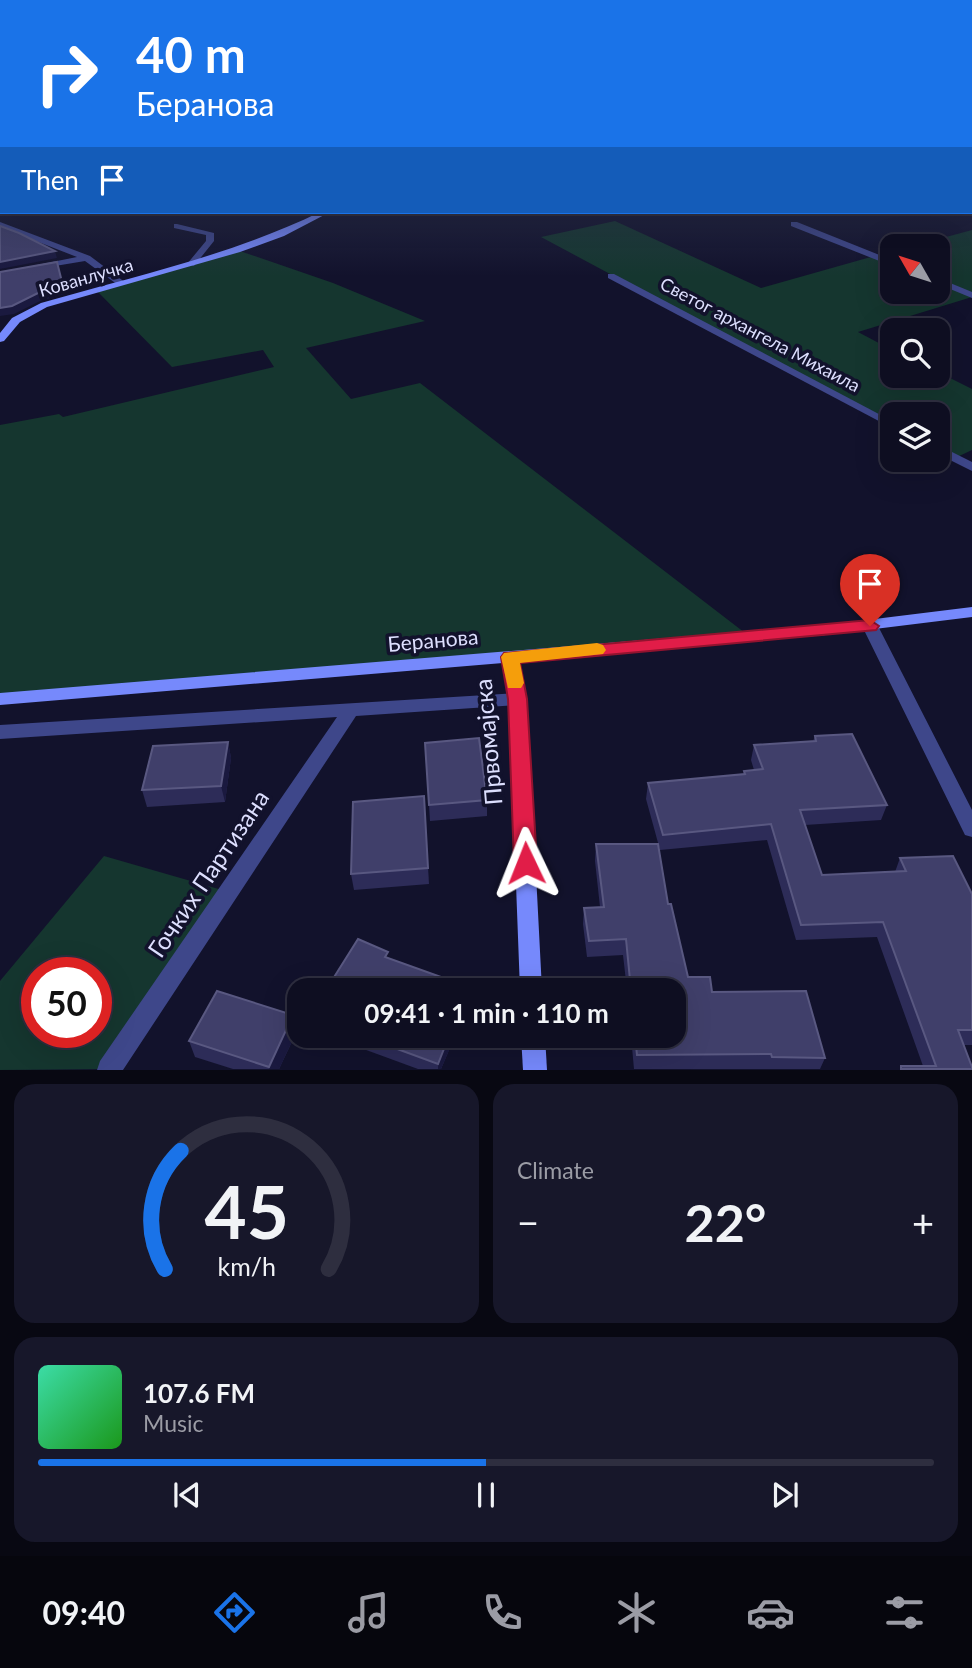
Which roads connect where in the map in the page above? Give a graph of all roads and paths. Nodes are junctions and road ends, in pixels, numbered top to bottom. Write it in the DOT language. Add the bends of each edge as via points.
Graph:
graph roads {
  1 [pos="322,214"];
  2 [pos="0,224"];
  3 [pos="794,224"];
  4 [pos="177,226"];
  5 [pos="880,257"];
  6 [pos="87,258"];
  7 [pos="191,264"];
  8 [pos="24,270"];
  9 [pos="611,276"];
  10 [pos="121,283"];
  11 [pos="950,286"];
  12 [pos="972,295"];
  13 [pos="0,339"];
  14 [pos="880,419"];
  15 [pos="950,455"];
  16 [pos="972,467"];
  17 [pos="972,612"];
  18 [pos="870,626"];
  19 [pos="510,657"];
  20 [pos="0,699"];
  21 [pos="518,699"];
  22 [pos="352,708"];
  23 [pos="0,732"];
  24 [pos="972,829"];
  25 [pos="530,978"];
  26 [pos="534,1048"];
  27 [pos="109,1069"];
  28 [pos="535,1069"];
  1 -- 7 [label="main road, Кованлучка" via="265,241"];
  2 -- 6 [label="street"];
  3 -- 5 [label="street"];
  4 -- 7 [label="street" via="210,233 210,241"];
  6 -- 8 [label="street"];
  6 -- 10 [label="street"];
  7 -- 10 [label="main road, Кованлучка"];
  9 -- 14 [label="street, Светог архангела Михаила"];
  10 -- 13 [label="main road, Кованлучка" via="37,308 16,320"];
  11 -- 12 [label="street"];
  15 -- 16 [label="street"];
  17 -- 18 [label="main road, Беранова"];
  18 -- 19 [label="main road, Беранова"];
  18 -- 24 [label="street"];
  19 -- 20 [label="main road, Беранова"];
  19 -- 21 [label="main road, Првомајска"];
  21 -- 22 [label="street"];
  21 -- 25 [label="main road, Првомајска"];
  22 -- 23 [label="street"];
  22 -- 27 [label="street, Гочких Партизана"];
  26 -- 28 [label="main road"];
}
